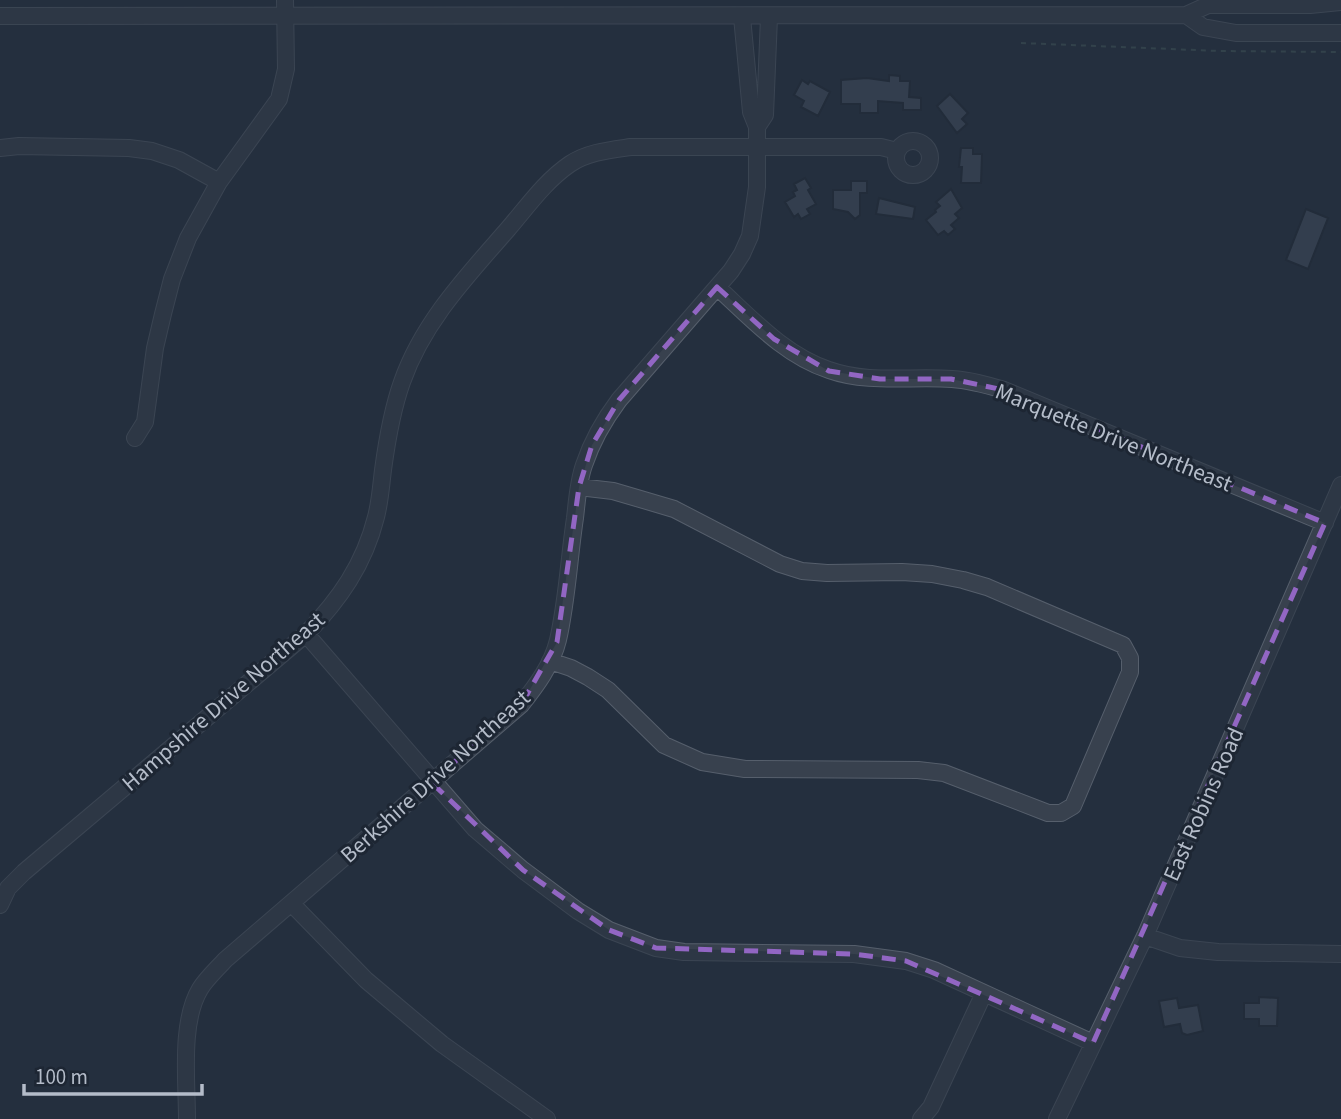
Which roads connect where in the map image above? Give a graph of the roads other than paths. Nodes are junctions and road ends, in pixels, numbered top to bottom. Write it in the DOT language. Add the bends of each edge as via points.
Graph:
graph roads {
  1 [pos="754,0"];
  2 [pos="1341,2"];
  3 [pos="43,8"];
  4 [pos="285,8"];
  5 [pos="1007,8"];
  6 [pos="1186,15"];
  7 [pos="0,16"];
  8 [pos="756,17"];
  9 [pos="1340,33"];
  10 [pos="757,127"];
  11 [pos="0,148"];
  12 [pos="757,148"];
  13 [pos="897,151"];
  14 [pos="219,182"];
  15 [pos="718,287"];
  16 [pos="135,438"];
  17 [pos="1341,485"];
  18 [pos="579,488"];
  19 [pos="1325,523"];
  20 [pos="306,634"];
  21 [pos="550,662"];
  22 [pos="431,782"];
  23 [pos="292,904"];
  24 [pos="0,905"];
  25 [pos="1145,936"];
  26 [pos="1341,954"];
  27 [pos="984,993"];
  28 [pos="1093,1042"];
  29 [pos="187,1119"];
  30 [pos="547,1119"];
  31 [pos="921,1119"];
  32 [pos="1057,1119"];
  1 -- 8 [label="street"];
  2 -- 6 [label="street" via="1208,5"];
  3 -- 4 [label="street"];
  3 -- 7 [label="street"];
  4 -- 8 [label="street"];
  4 -- 14 [label="street" via="286,69 279,99"];
  5 -- 6 [label="street"];
  5 -- 8 [label="street"];
  6 -- 9 [label="street" via="1203,27 1236,33"];
  8 -- 10 [label="street, Berkshire Drive Northeast" via="751,113"];
  8 -- 10 [label="street" via="765,115"];
  10 -- 12 [label="street, Berkshire Drive Northeast"];
  11 -- 14 [label="street" via="152,151"];
  12 -- 13 [label="street, Hampshire Drive Northeast" via="881,147"];
  12 -- 15 [label="street, Berkshire Drive Northeast" via="750,236"];
  12 -- 20 [label="street, Hampshire Drive Northeast" via="600,151 572,163 549,181 446,300 423,335 402,380 368,544 340,597"];
  14 -- 16 [label="street" via="172,279 155,348 145,422"];
  15 -- 18 [label="street, Berkshire Drive Northeast" via="603,422"];
  15 -- 19 [label="street, Marquette Drive Northeast" via="800,358 829,371 880,379 951,379 1004,390"];
  17 -- 19 [label="street, East Robins Road"];
  18 -- 21 [label="street, Berkshire Drive Northeast" via="559,632"];
  18 -- 21 [label="street" via="613,491 674,509 780,564 802,570 932,574 986,587 1122,645 1130,658 1130,672 1073,806 1061,813 1048,813 944,773 745,769 702,762 664,745 608,690 571,668"];
  19 -- 25 [label="street, East Robins Road"];
  20 -- 22 [label="street"];
  20 -- 24 [label="street, Hampshire Drive Northeast" via="24,872 8,888"];
  21 -- 22 [label="street, Berkshire Drive Northeast" via="521,705"];
  22 -- 23 [label="street, Berkshire Drive Northeast"];
  22 -- 27 [label="street" via="475,829 523,870 578,911 633,941 684,952 881,956 934,970"];
  23 -- 29 [label="street, Berkshire Drive Northeast" via="225,960 199,989 187,1039"];
  23 -- 30 [label="street" via="376,988 442,1044"];
  25 -- 26 [label="street" via="1180,948 1217,952"];
  25 -- 28 [label="street, East Robins Road"];
  27 -- 28 [label="street"];
  27 -- 31 [label="street" via="931,1107"];
  28 -- 32 [label="street, East Robins Road"];
}
